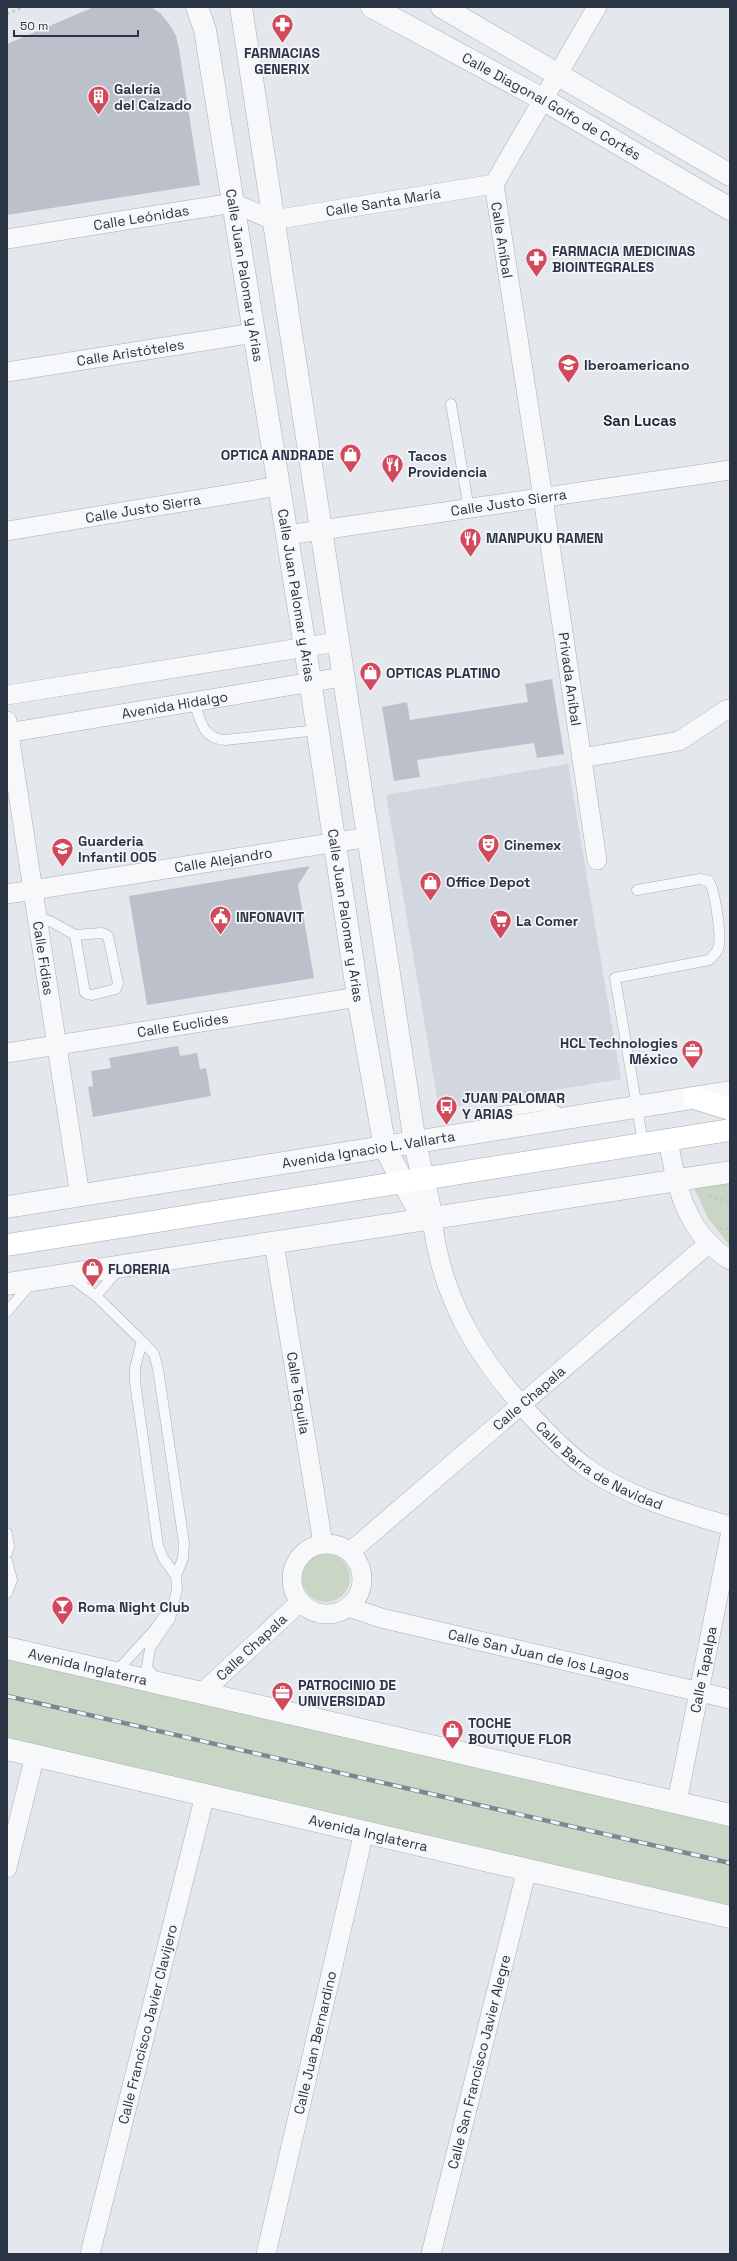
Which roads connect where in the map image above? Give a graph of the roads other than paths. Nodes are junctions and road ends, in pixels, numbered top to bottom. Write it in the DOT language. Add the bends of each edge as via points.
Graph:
graph roads {
  1 [pos="197,7"];
  2 [pos="241,7"];
  3 [pos="372,7"];
  4 [pos="442,7"];
  5 [pos="597,7"];
  6 [pos="558,74"];
  7 [pos="544,100"];
  8 [pos="730,175"];
  9 [pos="494,184"];
  10 [pos="233,203"];
  11 [pos="730,208"];
  12 [pos="273,220"];
  13 [pos="7,239"];
  14 [pos="254,333"];
  15 [pos="7,372"];
  16 [pos="451,404"];
  17 [pos="730,470"];
  18 [pos="279,486"];
  19 [pos="543,498"];
  20 [pos="469,509"];
  21 [pos="320,530"];
  22 [pos="7,531"];
  23 [pos="287,534"];
  24 [pos="337,642"];
  25 [pos="305,647"];
  26 [pos="342,677"];
  27 [pos="310,682"];
  28 [pos="7,695"];
  29 [pos="194,702"];
  30 [pos="730,710"];
  31 [pos="8,729"];
  32 [pos="318,730"];
  33 [pos="582,758"];
  34 [pos="369,837"];
  35 [pos="335,843"];
  36 [pos="597,860"];
  37 [pos="33,890"];
  38 [pos="637,890"];
  39 [pos="7,894"];
  40 [pos="37,917"];
  41 [pos="74,935"];
  42 [pos="358,997"];
  43 [pos="57,1045"];
  44 [pos="7,1053"];
  45 [pos="730,1092"];
  46 [pos="694,1098"];
  47 [pos="637,1107"];
  48 [pos="730,1109"];
  49 [pos="730,1130"];
  50 [pos="668,1139"];
  51 [pos="415,1143"];
  52 [pos="643,1143"];
  53 [pos="385,1148"];
  54 [pos="730,1172"];
  55 [pos="424,1178"];
  56 [pos="402,1181"];
  57 [pos="675,1181"];
  58 [pos="80,1196"];
  59 [pos="7,1207"];
  60 [pos="430,1225"];
  61 [pos="274,1243"];
  62 [pos="708,1244"];
  63 [pos="7,1245"];
  64 [pos="730,1260"];
  65 [pos="121,1266"];
  66 [pos="66,1275"];
  67 [pos="34,1280"];
  68 [pos="7,1284"];
  69 [pos="96,1296"];
  70 [pos="7,1312"];
  71 [pos="142,1341"];
  72 [pos="521,1405"];
  73 [pos="730,1526"];
  74 [pos="7,1533"];
  75 [pos="730,1536"];
  76 [pos="323,1544"];
  77 [pos="350,1552"];
  78 [pos="7,1553"];
  79 [pos="7,1560"];
  80 [pos="176,1576"];
  81 [pos="7,1593"];
  82 [pos="175,1602"];
  83 [pos="300,1602"];
  84 [pos="349,1607"];
  85 [pos="7,1648"];
  86 [pos="116,1672"];
  87 [pos="158,1682"];
  88 [pos="203,1692"];
  89 [pos="699,1692"];
  90 [pos="730,1699"];
  91 [pos="7,1749"];
  92 [pos="35,1756"];
  93 [pos="205,1795"];
  94 [pos="677,1802"];
  95 [pos="730,1815"];
  96 [pos="364,1832"];
  97 [pos="7,1868"];
  98 [pos="527,1869"];
  99 [pos="730,1917"];
  100 [pos="90,2254"];
  101 [pos="266,2254"];
  102 [pos="430,2254"];
  1 -- 10 [label="street, Calle Juan Palomar y Arias" via="205,30"];
  2 -- 12 [label="street"];
  3 -- 7 [label="street, Calle Diagonal Golfo de Cortés"];
  4 -- 6 [label="street, Calle Diagonal Golfo de Cortés"];
  5 -- 6 [label="street, Calle Aníbal"];
  6 -- 7 [label="street, Calle Aníbal"];
  6 -- 8 [label="street, Calle Diagonal Golfo de Cortés"];
  7 -- 9 [label="street, Calle Aníbal"];
  7 -- 11 [label="street, Calle Diagonal Golfo de Cortés"];
  9 -- 12 [label="street, Calle Santa María"];
  9 -- 19 [label="street, Calle Aníbal"];
  10 -- 12 [label="street"];
  10 -- 13 [label="street, Calle Leónidas"];
  10 -- 14 [label="street, Calle Juan Palomar y Arias"];
  12 -- 21 [label="street"];
  14 -- 15 [label="street, Calle Aristóteles"];
  14 -- 18 [label="street, Calle Juan Palomar y Arias"];
  16 -- 20 [label="lane"];
  17 -- 19 [label="street, Calle Justo Sierra"];
  18 -- 22 [label="street, Calle Justo Sierra"];
  18 -- 23 [label="street, Calle Juan Palomar y Arias"];
  19 -- 20 [label="street, Calle Justo Sierra"];
  19 -- 33 [label="street, Privada Aníbal"];
  20 -- 21 [label="street, Calle Justo Sierra"];
  21 -- 23 [label="street, Calle Justo Sierra"];
  21 -- 24 [label="street"];
  23 -- 25 [label="street, Calle Juan Palomar y Arias"];
  24 -- 25 [label="street"];
  24 -- 26 [label="street"];
  25 -- 27 [label="street, Calle Juan Palomar y Arias"];
  25 -- 28 [label="street"];
  26 -- 27 [label="street, Avenida Hidalgo"];
  26 -- 34 [label="street"];
  27 -- 29 [label="street, Avenida Hidalgo"];
  27 -- 32 [label="street, Calle Juan Palomar y Arias"];
  29 -- 31 [label="street, Avenida Hidalgo"];
  29 -- 32 [label="lane" via="203,727 208,735 215,739"];
  30 -- 33 [label="street" via="726,710 679,742"];
  31 -- 37 [label="street, Calle Fidias"];
  32 -- 35 [label="street, Calle Juan Palomar y Arias"];
  33 -- 36 [label="street, Privada Aníbal"];
  34 -- 35 [label="street, Calle Alejandro"];
  34 -- 51 [label="street"];
  35 -- 37 [label="street, Calle Alejandro"];
  35 -- 42 [label="street, Calle Juan Palomar y Arias"];
  37 -- 39 [label="street, Calle Alejandro"];
  37 -- 40 [label="street, Calle Fidias"];
  38 -- 47 [label="lane" via="700,879 709,881 714,889 719,943 716,953 709,960 615,978"];
  40 -- 41 [label="lane" via="52,922"];
  40 -- 43 [label="street, Calle Fidias"];
  41 -- 41 [label="lane" via="102,933 108,936 118,983 116,989 92,995 85,993"];
  42 -- 43 [label="street, Calle Euclides"];
  42 -- 53 [label="street, Calle Juan Palomar y Arias"];
  43 -- 44 [label="street, Calle Euclides"];
  43 -- 58 [label="street, Calle Fidias"];
  45 -- 46 [label="street, Avenida Ignacio L. Vallarta"];
  46 -- 47 [label="street, Avenida Ignacio L. Vallarta"];
  46 -- 48 [label="main road"];
  47 -- 51 [label="street, Avenida Ignacio L. Vallarta"];
  47 -- 52 [label="lane"];
  49 -- 50 [label="main road"];
  50 -- 52 [label="main road"];
  50 -- 57 [label="street"];
  51 -- 53 [label="street, Avenida Ignacio L. Vallarta"];
  51 -- 55 [label="street"];
  52 -- 55 [label="main road"];
  53 -- 56 [label="street, Calle Juan Palomar y Arias"];
  53 -- 58 [label="street, Avenida Ignacio L. Vallarta"];
  54 -- 57 [label="street"];
  55 -- 56 [label="main road"];
  55 -- 60 [label="street"];
  56 -- 60 [label="street, Calle Juan Palomar y Arias"];
  56 -- 63 [label="main road"];
  57 -- 60 [label="street"];
  57 -- 62 [label="street" via="690,1218"];
  58 -- 59 [label="street, Avenida Ignacio L. Vallarta"];
  60 -- 61 [label="street"];
  60 -- 72 [label="street, Calle Barra de Navidad" via="446,1280 466,1329 490,1369"];
  61 -- 65 [label="street"];
  61 -- 76 [label="street, Calle Tequila"];
  62 -- 64 [label="street"];
  62 -- 72 [label="street, Calle Chapala"];
  65 -- 66 [label="street"];
  65 -- 69 [label="lane"];
  66 -- 67 [label="street"];
  66 -- 69 [label="lane"];
  67 -- 68 [label="street"];
  67 -- 70 [label="lane"];
  69 -- 71 [label="lane"];
  71 -- 80 [label="lane" via="135,1368 135,1382 158,1545 163,1558"];
  71 -- 80 [label="lane" via="154,1354 158,1369 182,1528 183,1558"];
  72 -- 73 [label="street, Calle Barra de Navidad" via="554,1440 587,1468 618,1486 658,1504"];
  72 -- 77 [label="street, Calle Chapala"];
  74 -- 78 [label="lane"];
  75 -- 89 [label="street, Calle Tapalpa"];
  76 -- 77 [label="street" via="342,1547"];
  76 -- 83 [label="street" via="313,1546 296,1561 292,1582 294,1593"];
  77 -- 84 [label="street" via="357,1560 363,1580 361,1590"];
  79 -- 81 [label="lane" via="12,1580"];
  80 -- 82 [label="lane"];
  82 -- 86 [label="lane" via="156,1628"];
  82 -- 87 [label="lane" via="170,1619 150,1648 147,1666"];
  83 -- 84 [label="street" via="318,1613 329,1614"];
  83 -- 88 [label="street, Calle Chapala"];
  84 -- 89 [label="street, Calle San Juan de los Lagos" via="381,1618"];
  85 -- 86 [label="street, Avenida Inglaterra"];
  86 -- 87 [label="street, Avenida Inglaterra"];
  87 -- 88 [label="street, Avenida Inglaterra"];
  88 -- 94 [label="street, Avenida Inglaterra"];
  89 -- 90 [label="street, Calle San Juan de los Lagos"];
  89 -- 94 [label="street, Calle Tapalpa"];
  91 -- 92 [label="street, Avenida Inglaterra"];
  92 -- 93 [label="street, Avenida Inglaterra"];
  92 -- 97 [label="street"];
  93 -- 96 [label="street, Avenida Inglaterra"];
  93 -- 100 [label="street, Calle Francisco Javier Clavijero"];
  94 -- 95 [label="street, Avenida Inglaterra"];
  96 -- 98 [label="street, Avenida Inglaterra"];
  96 -- 101 [label="street, Calle Juan Bernardino"];
  98 -- 99 [label="street, Avenida Inglaterra"];
  98 -- 102 [label="street, Calle San Francisco Javier Alegre"];
}
